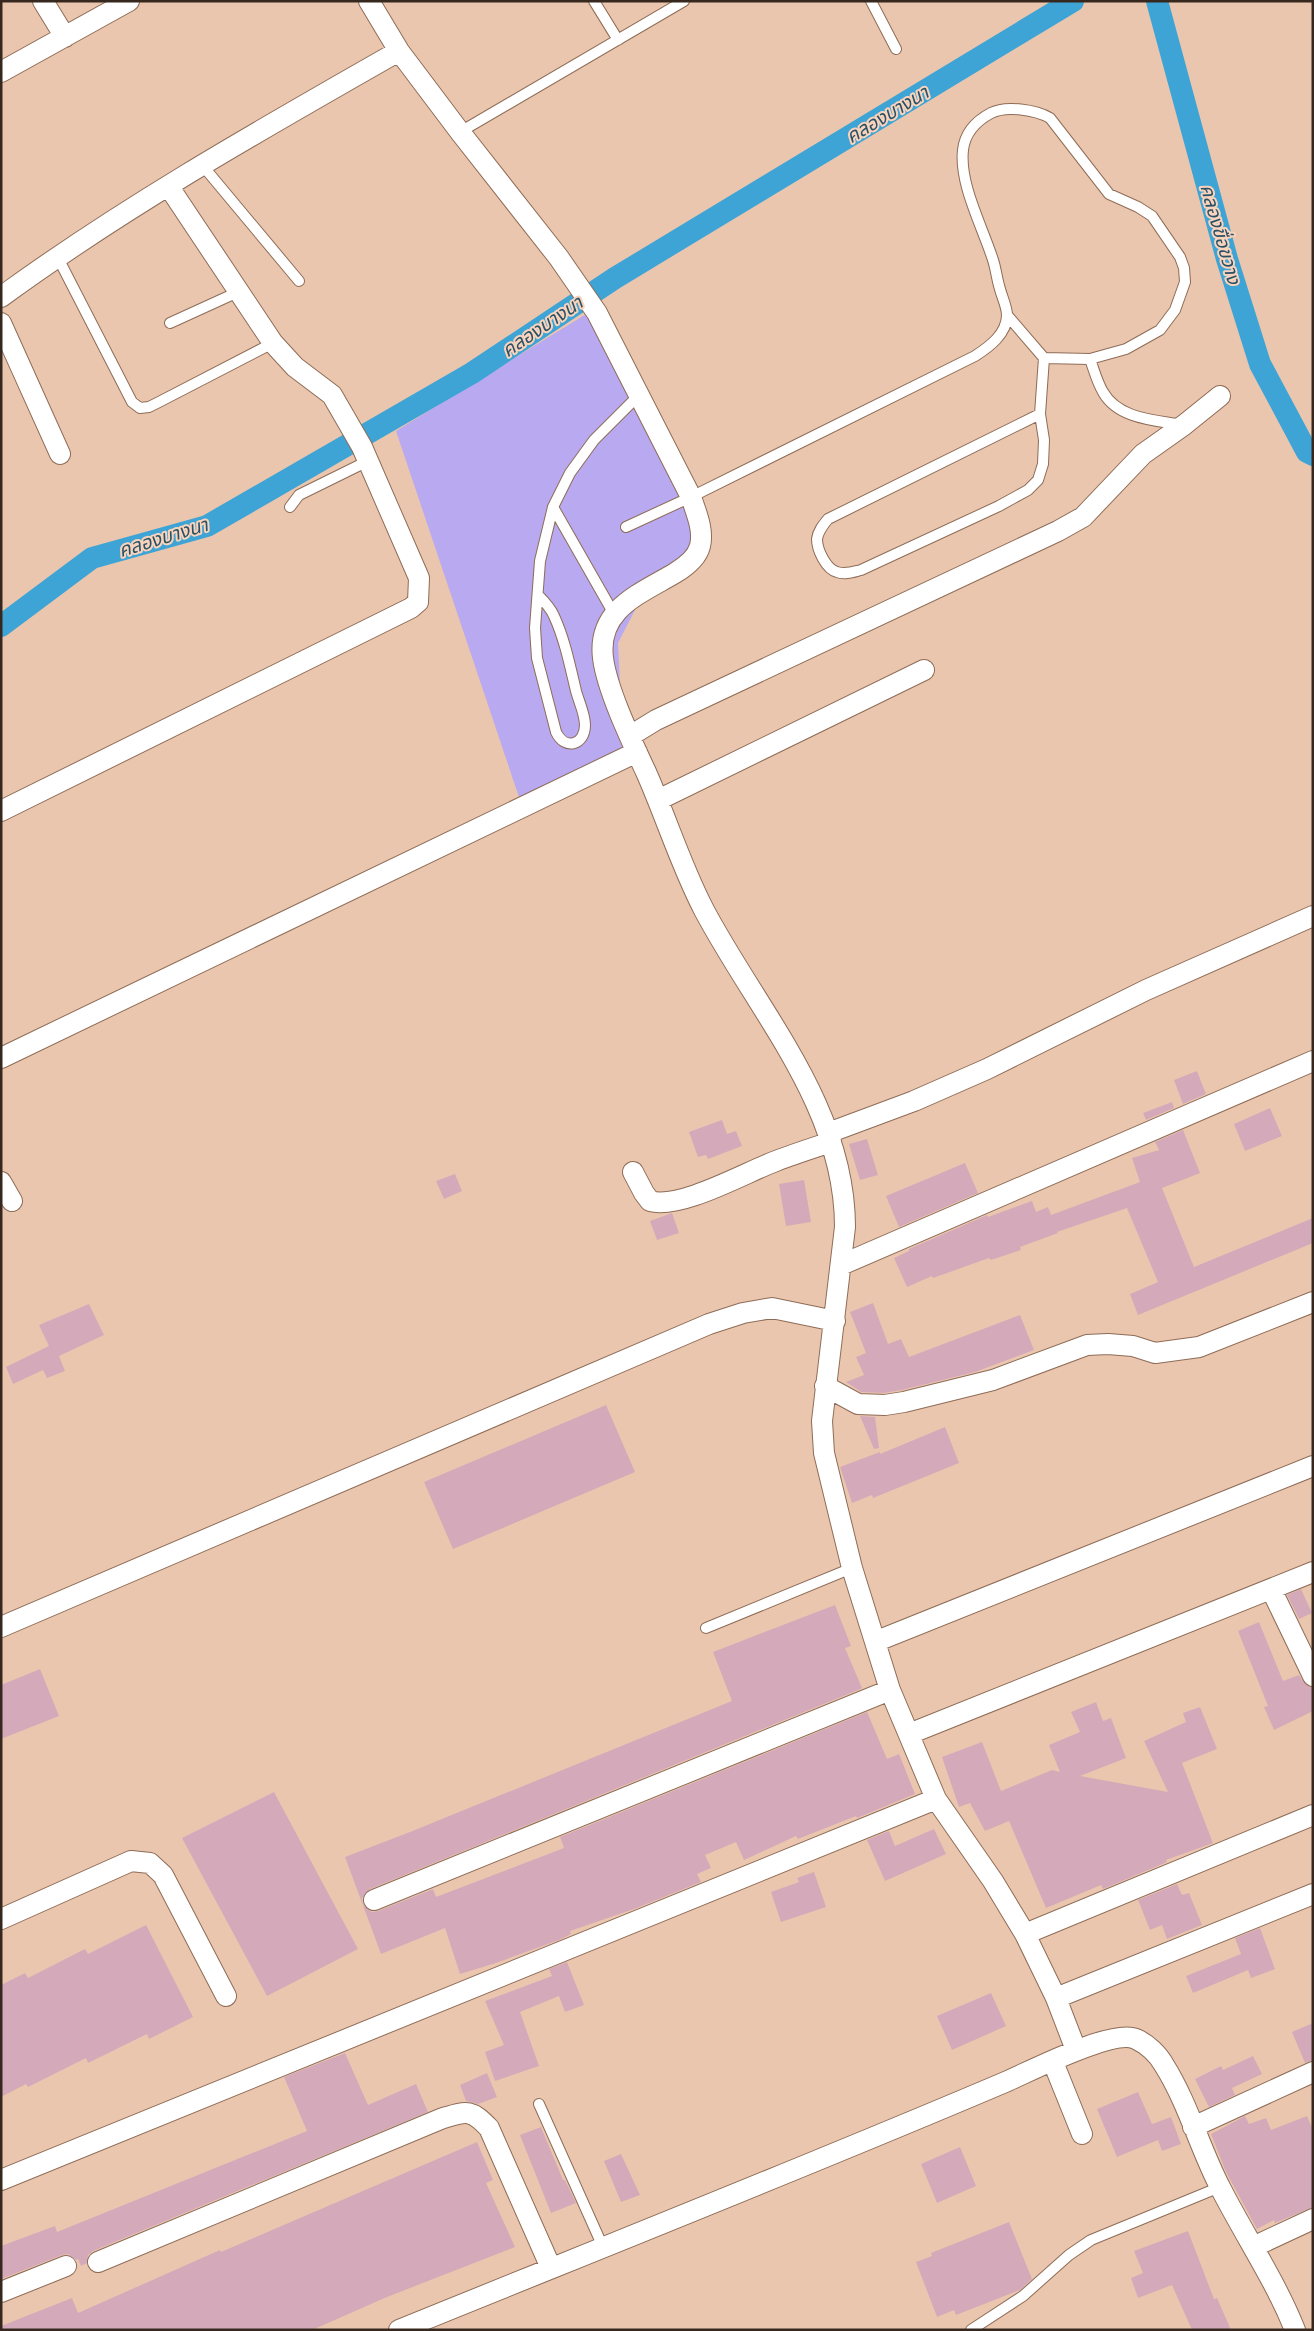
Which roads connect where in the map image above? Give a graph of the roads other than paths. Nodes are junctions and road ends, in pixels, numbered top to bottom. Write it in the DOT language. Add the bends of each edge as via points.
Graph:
graph roads {
  1 [pos="43,1"];
  2 [pos="129,1"];
  3 [pos="369,1"];
  4 [pos="594,1"];
  5 [pos="684,1"];
  6 [pos="871,1"];
  7 [pos="65,37"];
  8 [pos="618,40"];
  9 [pos="896,49"];
  10 [pos="399,51"];
  11 [pos="1,72"];
  12 [pos="460,132"];
  13 [pos="203,166"];
  14 [pos="169,187"];
  15 [pos="58,256"];
  16 [pos="299,281"];
  17 [pos="238,292"];
  18 [pos="1,298"];
  19 [pos="1007,316"];
  20 [pos="1,323"];
  21 [pos="170,323"];
  22 [pos="273,343"];
  23 [pos="1044,358"];
  24 [pos="1090,359"];
  25 [pos="639,395"];
  26 [pos="1220,396"];
  27 [pos="1040,414"];
  28 [pos="1184,425"];
  29 [pos="60,454"];
  30 [pos="365,454"];
  31 [pos="691,498"];
  32 [pos="290,507"];
  33 [pos="553,507"];
  34 [pos="626,527"];
  35 [pos="538,595"];
  36 [pos="614,614"];
  37 [pos="924,670"];
  38 [pos="634,744"];
  39 [pos="658,800"];
  40 [pos="1,811"];
  41 [pos="1313,916"];
  42 [pos="1,1058"];
  43 [pos="1313,1061"];
  44 [pos="829,1138"];
  45 [pos="632,1172"];
  46 [pos="1,1182"];
  47 [pos="12,1201"];
  48 [pos="841,1265"];
  49 [pos="1313,1302"];
  50 [pos="836,1321"];
  51 [pos="826,1386"];
  52 [pos="1313,1466"];
  53 [pos="852,1568"];
  54 [pos="1313,1572"];
  55 [pos="1272,1591"];
  56 [pos="1,1627"];
  57 [pos="706,1628"];
  58 [pos="877,1641"];
  59 [pos="1313,1676"];
  60 [pos="890,1690"];
  61 [pos="909,1734"];
  62 [pos="936,1799"];
  63 [pos="1313,1815"];
  64 [pos="1313,1894"];
  65 [pos="374,1900"];
  66 [pos="1,1919"];
  67 [pos="1025,1934"];
  68 [pos="226,1996"];
  69 [pos="1056,1998"];
  70 [pos="1076,2050"];
  71 [pos="1053,2062"];
  72 [pos="1313,2072"];
  73 [pos="539,2104"];
  74 [pos="1193,2127"];
  75 [pos="1082,2134"];
  76 [pos="1,2180"];
  77 [pos="1220,2188"];
  78 [pos="1313,2219"];
  79 [pos="603,2247"];
  80 [pos="1253,2247"];
  81 [pos="98,2262"];
  82 [pos="66,2266"];
  83 [pos="551,2268"];
  84 [pos="1,2292"];
  85 [pos="399,2330"];
  86 [pos="971,2330"];
  87 [pos="1294,2330"];
  1 -- 7 [label="street"];
  2 -- 7 [label="street"];
  3 -- 10 [label="street"];
  4 -- 8 [label="lane"];
  5 -- 8 [label="lane"];
  6 -- 9 [label="lane"];
  7 -- 11 [label="street"];
  8 -- 12 [label="lane"];
  10 -- 12 [label="street"];
  10 -- 13 [label="street"];
  12 -- 25 [label="street" via="559,258 597,313"];
  13 -- 14 [label="street"];
  13 -- 16 [label="lane"];
  14 -- 15 [label="street"];
  14 -- 17 [label="street"];
  15 -- 18 [label="street"];
  15 -- 22 [label="lane" via="132,402 140,408 149,407"];
  17 -- 21 [label="lane"];
  17 -- 22 [label="street"];
  19 -- 23 [label="lane"];
  19 -- 24 [label="lane" via="993,261 963,173 963,150 967,134 978,120 995,111 1010,110 1050,118 1108,194 1152,216 1184,268 1182,295 1160,330 1126,349"];
  19 -- 31 [label="lane" via="1000,334 975,356"];
  20 -- 29 [label="street"];
  22 -- 30 [label="street" via="296,367 332,395"];
  23 -- 24 [label="lane"];
  23 -- 27 [label="lane"];
  24 -- 28 [label="lane" via="1103,392 1115,407 1145,418"];
  25 -- 31 [label="street"];
  25 -- 33 [label="lane" via="594,440 570,473"];
  26 -- 28 [label="street"];
  27 -- 27 [label="lane" via="828,518 817,540 823,560 835,572 846,574 860,570 1028,490 1038,480 1043,464"];
  28 -- 38 [label="street" via="1143,454 1083,517 656,720"];
  30 -- 32 [label="lane" via="299,495"];
  30 -- 40 [label="street" via="419,578 418,602"];
  31 -- 34 [label="lane"];
  31 -- 36 [label="street" via="701,536 695,556 686,566 630,600"];
  33 -- 35 [label="lane" via="540,561"];
  33 -- 36 [label="lane"];
  35 -- 35 [label="lane" via="554,615 560,631 583,716 584,731 572,744 565,744 556,732 537,658"];
  36 -- 38 [label="street" via="606,625 603,658"];
  37 -- 39 [label="street"];
  38 -- 39 [label="street"];
  38 -- 42 [label="street"];
  39 -- 44 [label="street" via="704,910 799,1066"];
  41 -- 44 [label="street" via="1146,990 987,1069"];
  43 -- 48 [label="street"];
  44 -- 45 [label="street" via="668,1203 650,1201"];
  44 -- 48 [label="street" via="845,1202"];
  46 -- 47 [label="street"];
  48 -- 50 [label="street"];
  49 -- 51 [label="street" via="1199,1347 1155,1353 1133,1346 1086,1345 993,1380 885,1406 858,1404"];
  50 -- 51 [label="street"];
  50 -- 56 [label="street" via="772,1308 743,1312 708,1324"];
  51 -- 53 [label="street" via="822,1421 824,1453"];
  52 -- 58 [label="street"];
  53 -- 57 [label="lane"];
  53 -- 58 [label="street"];
  54 -- 55 [label="street"];
  55 -- 59 [label="street"];
  55 -- 61 [label="street"];
  58 -- 60 [label="street"];
  60 -- 61 [label="street"];
  60 -- 65 [label="street"];
  61 -- 62 [label="street"];
  62 -- 67 [label="street"];
  62 -- 76 [label="street"];
  63 -- 67 [label="street"];
  64 -- 69 [label="street"];
  66 -- 68 [label="street" via="131,1861 150,1863 163,1875"];
  67 -- 69 [label="street"];
  69 -- 70 [label="street"];
  70 -- 71 [label="street"];
  70 -- 74 [label="street" via="1110,2038 1132,2036 1147,2045 1164,2064"];
  71 -- 75 [label="street"];
  71 -- 79 [label="street"];
  72 -- 74 [label="street"];
  73 -- 79 [label="lane"];
  74 -- 77 [label="street"];
  77 -- 80 [label="street"];
  77 -- 86 [label="lane" via="1091,2240 1023,2296"];
  78 -- 80 [label="street"];
  79 -- 83 [label="street"];
  80 -- 87 [label="street" via="1284,2302"];
  81 -- 83 [label="street" via="463,2112 477,2115 489,2128"];
  82 -- 84 [label="street"];
  83 -- 85 [label="street"];
}
